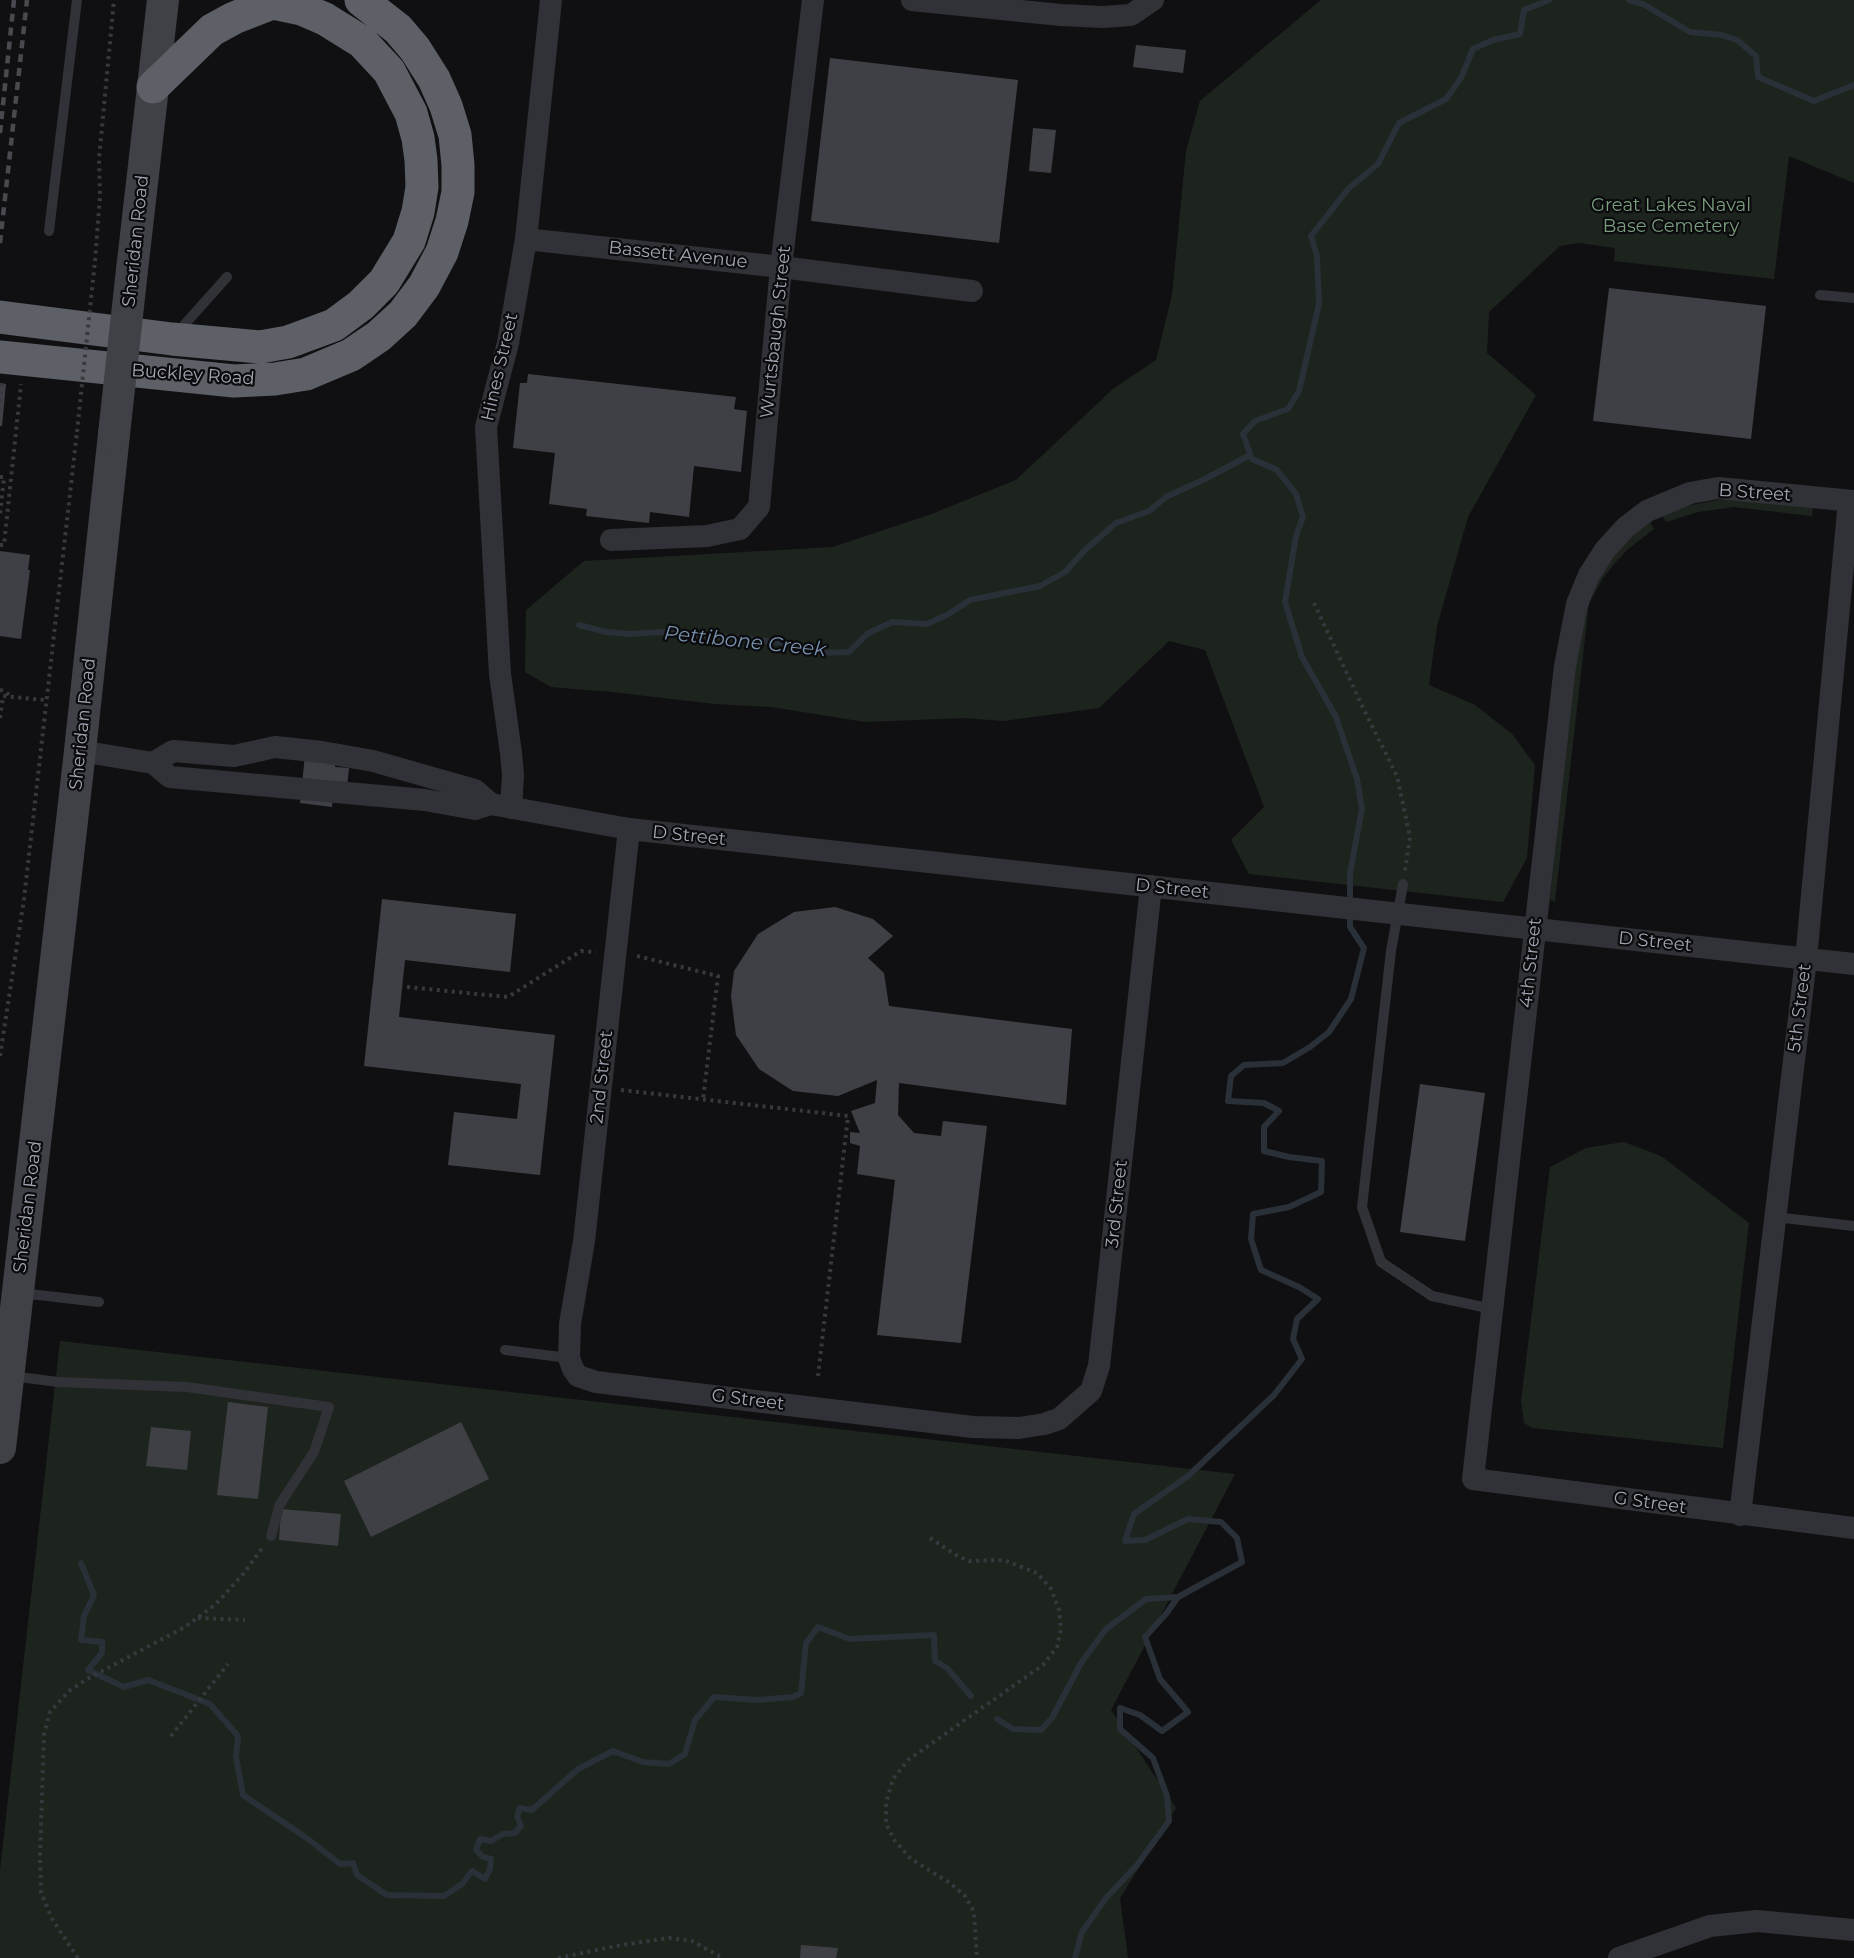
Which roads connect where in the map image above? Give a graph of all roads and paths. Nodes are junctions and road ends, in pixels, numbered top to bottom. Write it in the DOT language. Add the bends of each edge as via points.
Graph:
graph roads {
  1 [pos="77,0"];
  2 [pos="114,0"];
  3 [pos="164,0"];
  4 [pos="361,0"];
  5 [pos="551,0"];
  6 [pos="813,0"];
  7 [pos="912,0"];
  8 [pos="1153,0"];
  9 [pos="267,1"];
  10 [pos="1062,8"];
  11 [pos="153,87"];
  12 [pos="49,231"];
  13 [pos="526,238"];
  14 [pos="781,267"];
  15 [pos="227,277"];
  16 [pos="972,291"];
  17 [pos="1820,295"];
  18 [pos="1854,298"];
  19 [pos="0,317"];
  20 [pos="172,339"];
  21 [pos="8,370"];
  22 [pos="0,402"];
  23 [pos="0,477"];
  24 [pos="1852,501"];
  25 [pos="1658,506"];
  26 [pos="0,514"];
  27 [pos="611,540"];
  28 [pos="0,545"];
  29 [pos="1314,603"];
  30 [pos="0,690"];
  31 [pos="10,696"];
  32 [pos="45,700"];
  33 [pos="0,718"];
  34 [pos="80,751"];
  35 [pos="153,763"];
  36 [pos="501,806"];
  37 [pos="629,829"];
  38 [pos="1402,884"];
  39 [pos="1151,886"];
  40 [pos="1535,930"];
  41 [pos="1806,959"];
  42 [pos="1854,964"];
  43 [pos="0,1056"];
  44 [pos="612,1089"];
  45 [pos="1775,1217"];
  46 [pos="1854,1226"];
  47 [pos="17,1292"];
  48 [pos="99,1302"];
  49 [pos="1492,1309"];
  50 [pos="505,1350"];
  51 [pos="569,1358"];
  52 [pos="7,1375"];
  53 [pos="818,1376"];
  54 [pos="973,1427"];
  55 [pos="0,1448"];
  56 [pos="1476,1452"];
  57 [pos="1740,1515"];
  58 [pos="1854,1528"];
  59 [pos="271,1536"];
  60 [pos="930,1538"];
  61 [pos="197,1618"];
  62 [pos="245,1620"];
  63 [pos="228,1664"];
  64 [pos="171,1736"];
  65 [pos="1854,1930"];
  66 [pos="78,1958"];
  67 [pos="558,1958"];
  68 [pos="723,1958"];
  69 [pos="978,1958"];
  70 [pos="1619,1958"];
  1 -- 12 [label="lane"];
  2 -- 32 [label="path, bridge" via="99,159 95,261"];
  3 -- 11 [label="main road, Sheridan Road"];
  4 -- 21 [label="highway, Buckley Road" via="415,48 447,106 455,135 458,192 452,221 442,252 403,314 351,356 306,374 275,379 234,381"];
  5 -- 13 [label="street, Hines Street"];
  6 -- 14 [label="street, Wurtsbaugh Street"];
  7 -- 10 [label="street"];
  8 -- 10 [label="street" via="1131,15 1103,17"];
  9 -- 11 [label="highway" via="212,30"];
  9 -- 20 [label="highway, Buckley Road" via="302,9 345,30 362,42 389,72 411,113 418,138 422,160 418,212 409,241 384,282 334,325 288,342 260,347"];
  11 -- 34 [label="main road, Sheridan Road, bridge"];
  13 -- 14 [label="street, Bassett Avenue"];
  13 -- 36 [label="street, Hines Street" via="508,343 486,427 500,674 513,775"];
  14 -- 16 [label="street, Bassett Avenue"];
  14 -- 27 [label="street, Wurtsbaugh Street" via="759,507 740,529 729,532"];
  15 -- 20 [label="lane"];
  17 -- 18 [label="lane"];
  19 -- 20 [label="highway, Buckley Road"];
  21 -- 22 [label="path"];
  21 -- 28 [label="path" via="4,545"];
  23 -- 26 [label="path" via="4,477"];
  24 -- 25 [label="street, B Street" via="1718,488 1690,493"];
  24 -- 41 [label="street, 5th Street"];
  25 -- 40 [label="street, 4th Street" via="1626,527 1605,550 1577,604 1565,666"];
  29 -- 38 [label="path" via="1397,776 1410,837"];
  30 -- 31 [label="path"];
  31 -- 32 [label="path"];
  31 -- 33 [label="path" via="3,696"];
  32 -- 43 [label="path" via="24,899"];
  34 -- 35 [label="street, D Street"];
  34 -- 47 [label="main road, Sheridan Road"];
  35 -- 36 [label="street, D Street" via="170,777 425,800 475,809"];
  35 -- 36 [label="street, D Street" via="173,751 234,756 275,747 310,751 373,760 476,790"];
  36 -- 37 [label="street, D Street"];
  37 -- 39 [label="street, D Street"];
  37 -- 51 [label="street, 2nd Street"];
  38 -- 49 [label="lane" via="1362,1207 1381,1262 1432,1296"];
  39 -- 40 [label="street, D Street, bridge"];
  39 -- 54 [label="street, 3rd Street" via="1099,1366 1091,1391 1059,1419 1044,1424"];
  40 -- 41 [label="street, D Street"];
  40 -- 49 [label="street, 4th Street"];
  41 -- 42 [label="street, D Street"];
  41 -- 45 [label="street, 5th Street"];
  44 -- 53 [label="path" via="848,1116"];
  45 -- 46 [label="lane"];
  45 -- 57 [label="street, 5th Street"];
  47 -- 48 [label="lane"];
  47 -- 52 [label="main road, Sheridan Road"];
  49 -- 56 [label="street, 4th Street"];
  50 -- 51 [label="lane"];
  51 -- 54 [label="street, G Street" via="578,1376 596,1382"];
  52 -- 55 [label="main road, Sheridan Road"];
  52 -- 59 [label="lane" via="58,1382 187,1387 329,1407 314,1452 280,1504"];
  56 -- 57 [label="street, G Street" via="1473,1479"];
  57 -- 58 [label="street, G Street"];
  59 -- 61 [label="path" via="244,1573 216,1604"];
  60 -- 69 [label="path" via="969,1561 1004,1560 1036,1573 1051,1589 1059,1610 1061,1630 1057,1647 1043,1665 909,1760 893,1779 886,1803 885,1824 911,1859 966,1896 974,1912"];
  61 -- 62 [label="path"];
  61 -- 66 [label="path" via="87,1679 69,1691 50,1712 44,1734 41,1892 52,1918"];
  63 -- 64 [label="path"];
  65 -- 70 [label="street" via="1757,1921 1710,1926"];
  67 -- 68 [label="path" via="669,1938 692,1941"];
}
